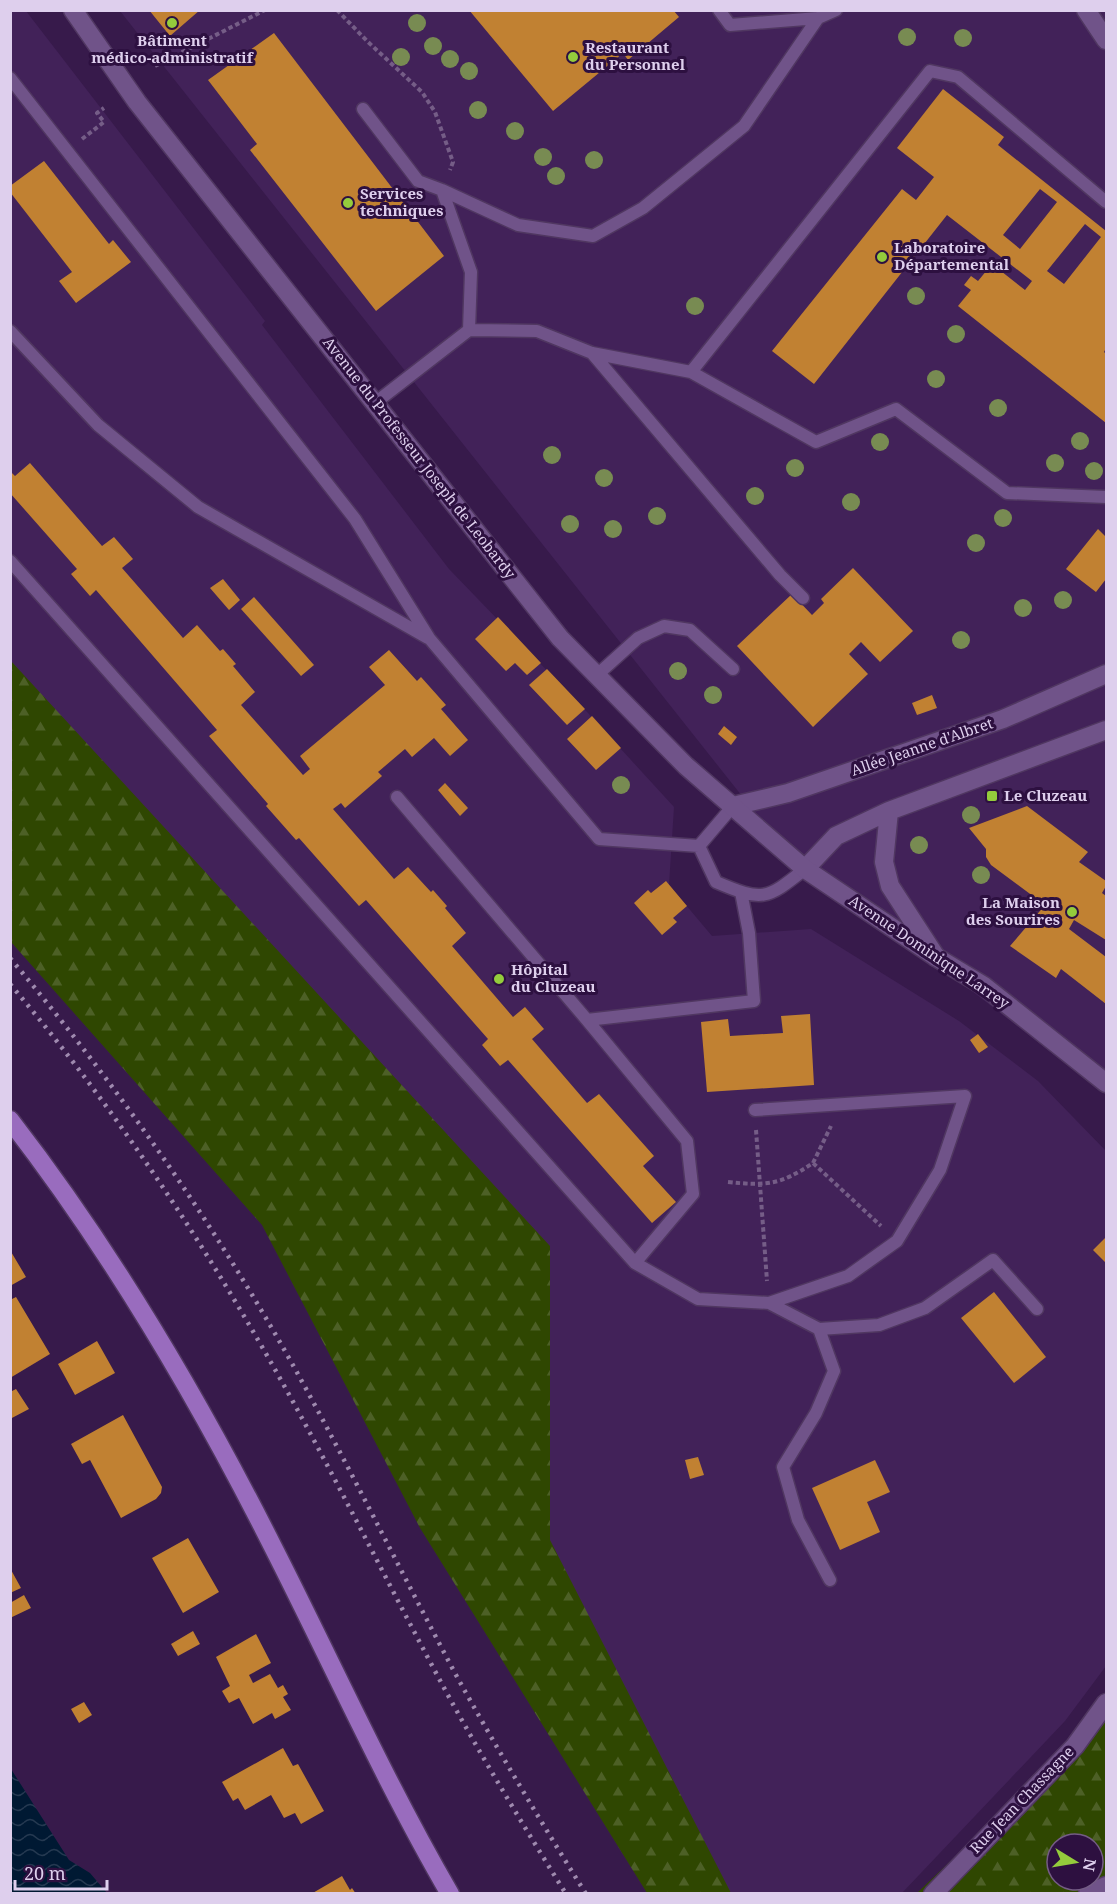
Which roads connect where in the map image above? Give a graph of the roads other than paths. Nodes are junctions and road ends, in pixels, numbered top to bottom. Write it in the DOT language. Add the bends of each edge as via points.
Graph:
graph roads {
  1 [pos="73,10"];
  2 [pos="719,10"];
  3 [pos="836,10"];
  4 [pos="1086,10"];
  5 [pos="818,18"];
  6 [pos="1107,40"];
  7 [pos="10,78"];
  8 [pos="363,109"];
  9 [pos="442,190"];
  10 [pos="1107,202"];
  11 [pos="469,330"];
  12 [pos="10,331"];
  13 [pos="592,353"];
  14 [pos="691,372"];
  15 [pos="375,403"];
  16 [pos="1107,497"];
  17 [pos="10,561"];
  18 [pos="802,598"];
  19 [pos="429,638"];
  20 [pos="733,669"];
  21 [pos="1107,674"];
  22 [pos="597,675"];
  23 [pos="1107,730"];
  24 [pos="397,797"];
  25 [pos="733,806"];
  26 [pos="889,811"];
  27 [pos="699,846"];
  28 [pos="805,869"];
  29 [pos="741,892"];
  30 [pos="936,957"];
  31 [pos="587,1020"];
  32 [pos="1107,1083"];
  33 [pos="755,1110"];
  34 [pos="10,1120"];
  35 [pos="635,1263"];
  36 [pos="769,1302"];
  37 [pos="1037,1310"];
  38 [pos="819,1329"];
  39 [pos="830,1580"];
  40 [pos="1107,1703"];
  41 [pos="1107,1886"];
  42 [pos="450,1893"];
  43 [pos="933,1893"];
  44 [pos="1088,1893"];
  1 -- 15 [label="main road, Avenue du Professeur Joseph de Leobardy" via="137,102"];
  2 -- 5 [label="lane" via="730,25"];
  3 -- 5 [label="lane"];
  4 -- 6 [label="main road"];
  5 -- 9 [label="lane" via="744,126 643,208 593,236 518,225"];
  7 -- 19 [label="lane" via="356,519"];
  8 -- 9 [label="lane" via="418,181"];
  9 -- 11 [label="lane" via="471,272"];
  10 -- 14 [label="lane" via="958,77 930,71"];
  11 -- 13 [label="lane" via="537,330"];
  11 -- 15 [label="lane"];
  12 -- 19 [label="lane" via="98,425 198,507"];
  13 -- 14 [label="lane"];
  13 -- 18 [label="lane"];
  14 -- 16 [label="lane" via="816,442 896,409 1007,493"];
  15 -- 22 [label="main road, Avenue du Professeur Joseph de Leobardy" via="560,638"];
  17 -- 35 [label="lane"];
  19 -- 27 [label="lane" via="599,839"];
  20 -- 22 [label="lane" via="690,630 664,626 638,638"];
  21 -- 25 [label="main road, Allée Jeanne d'Albret" via="1003,720 788,793"];
  22 -- 25 [label="main road, Avenue du Professeur Joseph de Leobardy" via="686,766"];
  23 -- 26 [label="main road"];
  24 -- 31 [label="lane"];
  25 -- 27 [label="lane"];
  25 -- 28 [label="main road, Avenue du Professeur Joseph de Leobardy"];
  26 -- 28 [label="main road" via="836,836"];
  26 -- 30 [label="main road" via="884,862 890,886"];
  27 -- 29 [label="lane" via="716,882"];
  28 -- 29 [label="lane" via="778,891 758,896"];
  28 -- 30 [label="main road, Avenue Dominique Larrey"];
  29 -- 31 [label="lane" via="749,933 754,1001"];
  30 -- 32 [label="main road, Avenue Dominique Larrey" via="984,986"];
  31 -- 35 [label="lane" via="687,1141 693,1194"];
  33 -- 36 [label="lane" via="965,1096 940,1170 897,1241 848,1276"];
  34 -- 42 [label="main road" via="128,1288 203,1413 365,1736"];
  35 -- 36 [label="lane" via="698,1299"];
  36 -- 38 [label="lane"];
  37 -- 38 [label="lane" via="993,1260 925,1308 879,1325"];
  38 -- 39 [label="lane" via="834,1371 816,1413 783,1467 798,1520"];
  40 -- 43 [label="main road, Rue Jean Chassagne" via="1076,1746"];
  41 -- 44 [label="main road"];
}
